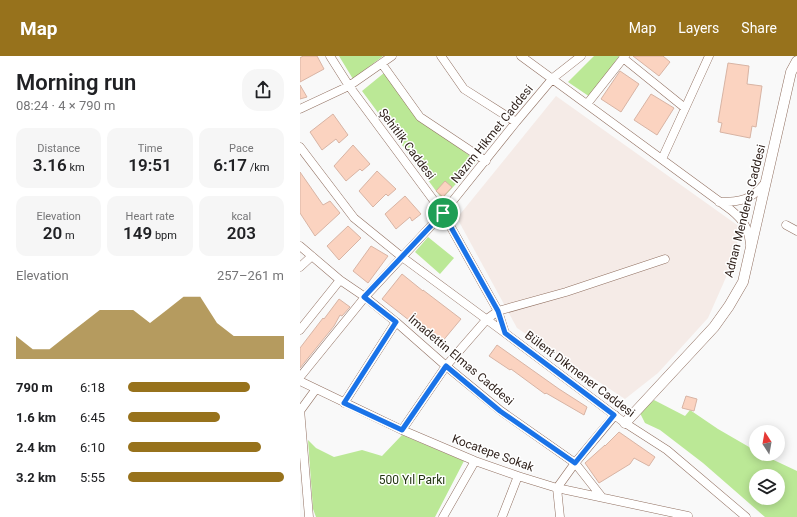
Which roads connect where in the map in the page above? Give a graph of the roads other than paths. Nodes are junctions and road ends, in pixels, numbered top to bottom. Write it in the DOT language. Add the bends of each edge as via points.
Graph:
graph roads {
  1 [pos="330,56"];
  2 [pos="392,56"];
  3 [pos="441,56"];
  4 [pos="521,56"];
  5 [pos="581,56"];
  6 [pos="709,56"];
  7 [pos="624,57"];
  8 [pos="797,61"];
  9 [pos="382,64"];
  10 [pos="553,78"];
  11 [pos="349,86"];
  12 [pos="587,104"];
  13 [pos="685,108"];
  14 [pos="300,109"];
  15 [pos="516,122"];
  16 [pos="300,148"];
  17 [pos="662,159"];
  18 [pos="486,161"];
  19 [pos="766,182"];
  20 [pos="719,202"];
  21 [pos="443,213"];
  22 [pos="786,225"];
  23 [pos="797,232"];
  24 [pos="300,246"];
  25 [pos="751,250"];
  26 [pos="312,256"];
  27 [pos="402,257"];
  28 [pos="665,259"];
  29 [pos="300,267"];
  30 [pos="340,280"];
  31 [pos="364,297"];
  32 [pos="498,311"];
  33 [pos="486,319"];
  34 [pos="396,322"];
  35 [pos="300,330"];
  36 [pos="505,333"];
  37 [pos="446,366"];
  38 [pos="300,377"];
  39 [pos="300,381"];
  40 [pos="316,389"];
  41 [pos="344,403"];
  42 [pos="300,410"];
  43 [pos="614,415"];
  44 [pos="625,423"];
  45 [pos="402,430"];
  46 [pos="475,461"];
  47 [pos="575,463"];
  48 [pos="518,476"];
  49 [pos="557,488"];
  50 [pos="602,496"];
  51 [pos="306,512"];
  52 [pos="688,516"];
  53 [pos="443,517"];
  54 [pos="502,517"];
  55 [pos="560,517"];
  56 [pos="746,517"];
  1 -- 11 [label="street, Şehitlik Caddesi"];
  2 -- 9 [label="street"];
  3 -- 15 [label="street" via="464,89"];
  4 -- 10 [label="street"];
  5 -- 10 [label="street, Nazım Hikmet Caddesi"];
  6 -- 13 [label="street"];
  7 -- 12 [label="street"];
  7 -- 13 [label="street"];
  8 -- 19 [label="street, Adnan Menderes Caddesi" via="791,72"];
  9 -- 11 [label="street"];
  9 -- 18 [label="street" via="420,117"];
  10 -- 12 [label="street"];
  10 -- 15 [label="street, Nazım Hikmet Caddesi"];
  11 -- 14 [label="street"];
  11 -- 21 [label="street, Şehitlik Caddesi"];
  12 -- 17 [label="street"];
  13 -- 17 [label="street"];
  15 -- 18 [label="street, Nazım Hikmet Caddesi"];
  16 -- 27 [label="street, Bülent Dikmener Caddesi" via="354,218"];
  17 -- 20 [label="street"];
  18 -- 21 [label="street, Nazım Hikmet Caddesi"];
  19 -- 20 [label="street" via="746,199"];
  19 -- 25 [label="street, Adnan Menderes Caddesi"];
  20 -- 25 [label="street" via="742,220 748,232"];
  21 -- 27 [label="street, Nazım Hikmet Caddesi"];
  21 -- 32 [label="street, Şehitlik Caddesi"];
  22 -- 23 [label="street"];
  24 -- 26 [label="street, İmadettin Elmas Caddesi"];
  25 -- 44 [label="street, Adnan Menderes Caddesi" via="743,282 714,327"];
  26 -- 29 [label="street"];
  26 -- 30 [label="street, İmadettin Elmas Caddesi"];
  27 -- 31 [label="street, Nazım Hikmet Caddesi"];
  27 -- 33 [label="street, Bülent Dikmener Caddesi"];
  28 -- 32 [label="street" via="566,292"];
  30 -- 31 [label="street, İmadettin Elmas Caddesi"];
  30 -- 35 [label="street"];
  31 -- 34 [label="street, İmadettin Elmas Caddesi"];
  31 -- 38 [label="street, Nazım Hikmet Caddesi"];
  32 -- 33 [label="street"];
  32 -- 36 [label="street, Şehitlik Caddesi"];
  33 -- 36 [label="street, Bülent Dikmener Caddesi"];
  33 -- 37 [label="street"];
  34 -- 37 [label="street, İmadettin Elmas Caddesi"];
  34 -- 41 [label="street"];
  36 -- 43 [label="street, Bülent Dikmener Caddesi"];
  37 -- 45 [label="street"];
  37 -- 47 [label="street, İmadettin Elmas Caddesi" via="500,411"];
  39 -- 40 [label="street, Kocatepe Sokak"];
  40 -- 41 [label="street, Kocatepe Sokak"];
  40 -- 42 [label="street"];
  41 -- 45 [label="street, Kocatepe Sokak"];
  42 -- 51 [label="street"];
  43 -- 44 [label="street, Bülent Dikmener Caddesi"];
  43 -- 47 [label="street"];
  44 -- 56 [label="street, Bülent Dikmener Caddesi" via="668,450"];
  45 -- 46 [label="street, Kocatepe Sokak"];
  46 -- 48 [label="street, Kocatepe Sokak"];
  46 -- 53 [label="street"];
  47 -- 49 [label="street"];
  47 -- 50 [label="street, İmadettin Elmas Caddesi"];
  48 -- 49 [label="street, Kocatepe Sokak"];
  48 -- 54 [label="street"];
  49 -- 50 [label="street, Kocatepe Sokak"];
  49 -- 55 [label="street"];
  50 -- 52 [label="street, Kocatepe Sokak"];
}
